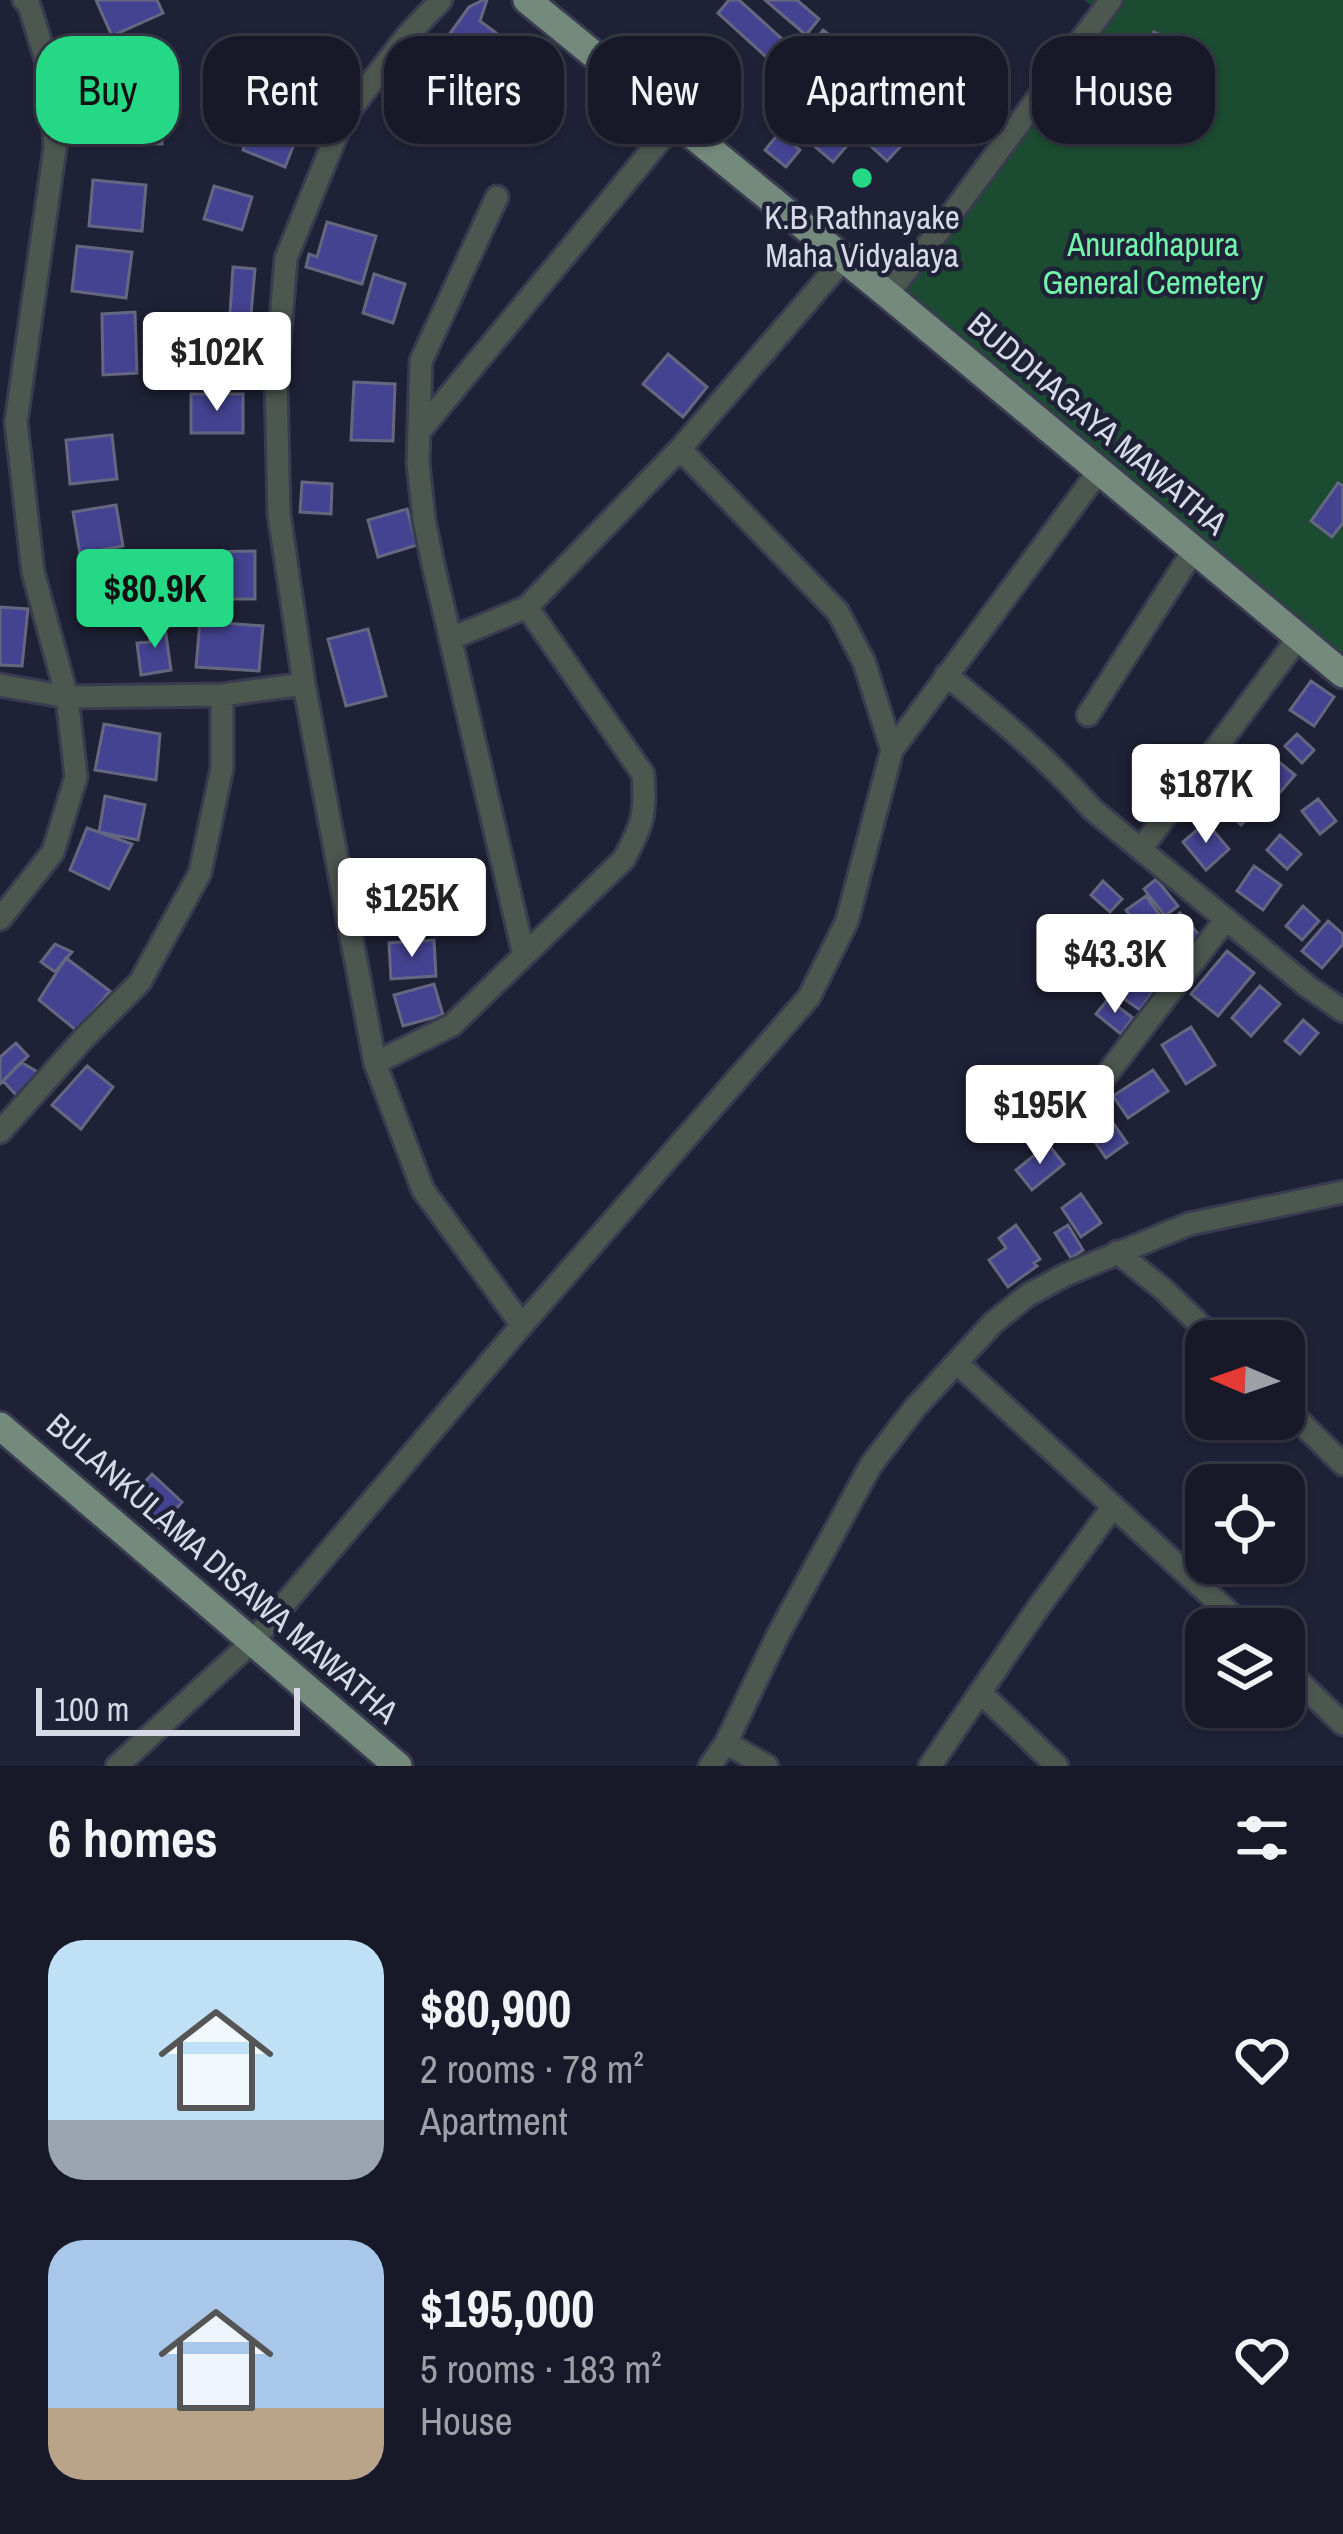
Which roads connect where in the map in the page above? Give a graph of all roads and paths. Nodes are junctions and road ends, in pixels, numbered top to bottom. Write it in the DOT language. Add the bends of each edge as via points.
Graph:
graph roads {
  1 [pos="24,0"];
  2 [pos="441,0"];
  3 [pos="527,0"];
  4 [pos="1111,0"];
  5 [pos="588,50"];
  6 [pos="658,144"];
  7 [pos="703,144"];
  8 [pos="497,196"];
  9 [pos="844,259"];
  10 [pos="887,294"];
  11 [pos="8,420"];
  12 [pos="418,432"];
  13 [pos="680,449"];
  14 [pos="1100,471"];
  15 [pos="1195,550"];
  16 [pos="527,607"];
  17 [pos="1299,637"];
  18 [pos="452,638"];
  19 [pos="1343,674"];
  20 [pos="946,675"];
  21 [pos="304,684"];
  22 [pos="0,685"];
  23 [pos="222,695"];
  24 [pos="67,697"];
  25 [pos="1088,715"];
  26 [pos="892,750"];
  27 [pos="1142,849"];
  28 [pos="0,919"];
  29 [pos="1226,920"];
  30 [pos="524,955"];
  31 [pos="1343,1011"];
  32 [pos="375,1063"];
  33 [pos="1090,1094"];
  34 [pos="0,1132"];
  35 [pos="1343,1192"];
  36 [pos="1118,1252"];
  37 [pos="1195,1320"];
  38 [pos="522,1325"];
  39 [pos="958,1364"];
  40 [pos="1305,1426"];
  41 [pos="5,1441"];
  42 [pos="1343,1463"];
  43 [pos="1112,1508"];
  44 [pos="1224,1608"];
  45 [pos="253,1642"];
  46 [pos="1305,1687"];
  47 [pos="980,1693"];
  48 [pos="1343,1724"];
  49 [pos="726,1743"];
  50 [pos="117,1766"];
  51 [pos="398,1766"];
  52 [pos="710,1766"];
  53 [pos="767,1766"];
  54 [pos="930,1766"];
  55 [pos="1058,1766"];
  1 -- 11 [label="street" via="52,79 55,148"];
  2 -- 21 [label="street" via="344,118 286,258 276,380 279,514"];
  3 -- 5 [label="main road, BUDDHAGAYA MAWATHA"];
  4 -- 10 [label="street"];
  6 -- 12 [label="street"];
  7 -- 9 [label="main road, BUDDHAGAYA MAWATHA"];
  8 -- 12 [label="street" via="421,361"];
  9 -- 10 [label="main road, BUDDHAGAYA MAWATHA"];
  9 -- 13 [label="street"];
  10 -- 14 [label="main road, BUDDHAGAYA MAWATHA"];
  11 -- 24 [label="street" via="33,572"];
  12 -- 18 [label="street" via="424,520"];
  13 -- 16 [label="street"];
  13 -- 26 [label="street" via="838,612"];
  14 -- 15 [label="main road, BUDDHAGAYA MAWATHA"];
  14 -- 20 [label="street"];
  15 -- 17 [label="main road, BUDDHAGAYA MAWATHA"];
  15 -- 25 [label="street"];
  16 -- 18 [label="street"];
  16 -- 30 [label="street" via="643,774 645,801 624,859"];
  17 -- 19 [label="main road, BUDDHAGAYA MAWATHA"];
  17 -- 27 [label="street"];
  18 -- 30 [label="street"];
  20 -- 26 [label="street"];
  20 -- 27 [label="street"];
  21 -- 23 [label="street"];
  21 -- 32 [label="street"];
  22 -- 24 [label="street"];
  23 -- 24 [label="street"];
  23 -- 34 [label="street" via="222,768 200,873 140,982"];
  24 -- 28 [label="street" via="76,777 53,852"];
  26 -- 38 [label="street" via="847,921 809,997"];
  27 -- 29 [label="street"];
  29 -- 31 [label="street"];
  29 -- 33 [label="street"];
  30 -- 32 [label="street" via="452,1024"];
  32 -- 38 [label="street" via="423,1190"];
  35 -- 36 [label="street" via="1189,1224"];
  36 -- 37 [label="street"];
  36 -- 39 [label="street" via="1028,1295"];
  38 -- 45 [label="street"];
  39 -- 43 [label="street"];
  39 -- 49 [label="street" via="871,1465"];
  40 -- 42 [label="street"];
  41 -- 45 [label="main road, BULANKULAMA DISAWA MAWATHA"];
  43 -- 44 [label="street"];
  43 -- 47 [label="street"];
  45 -- 50 [label="street"];
  45 -- 51 [label="main road, BULANKULAMA DISAWA MAWATHA"];
  46 -- 48 [label="street"];
  47 -- 54 [label="street"];
  47 -- 55 [label="street"];
  49 -- 52 [label="street"];
  49 -- 53 [label="street"];
}
